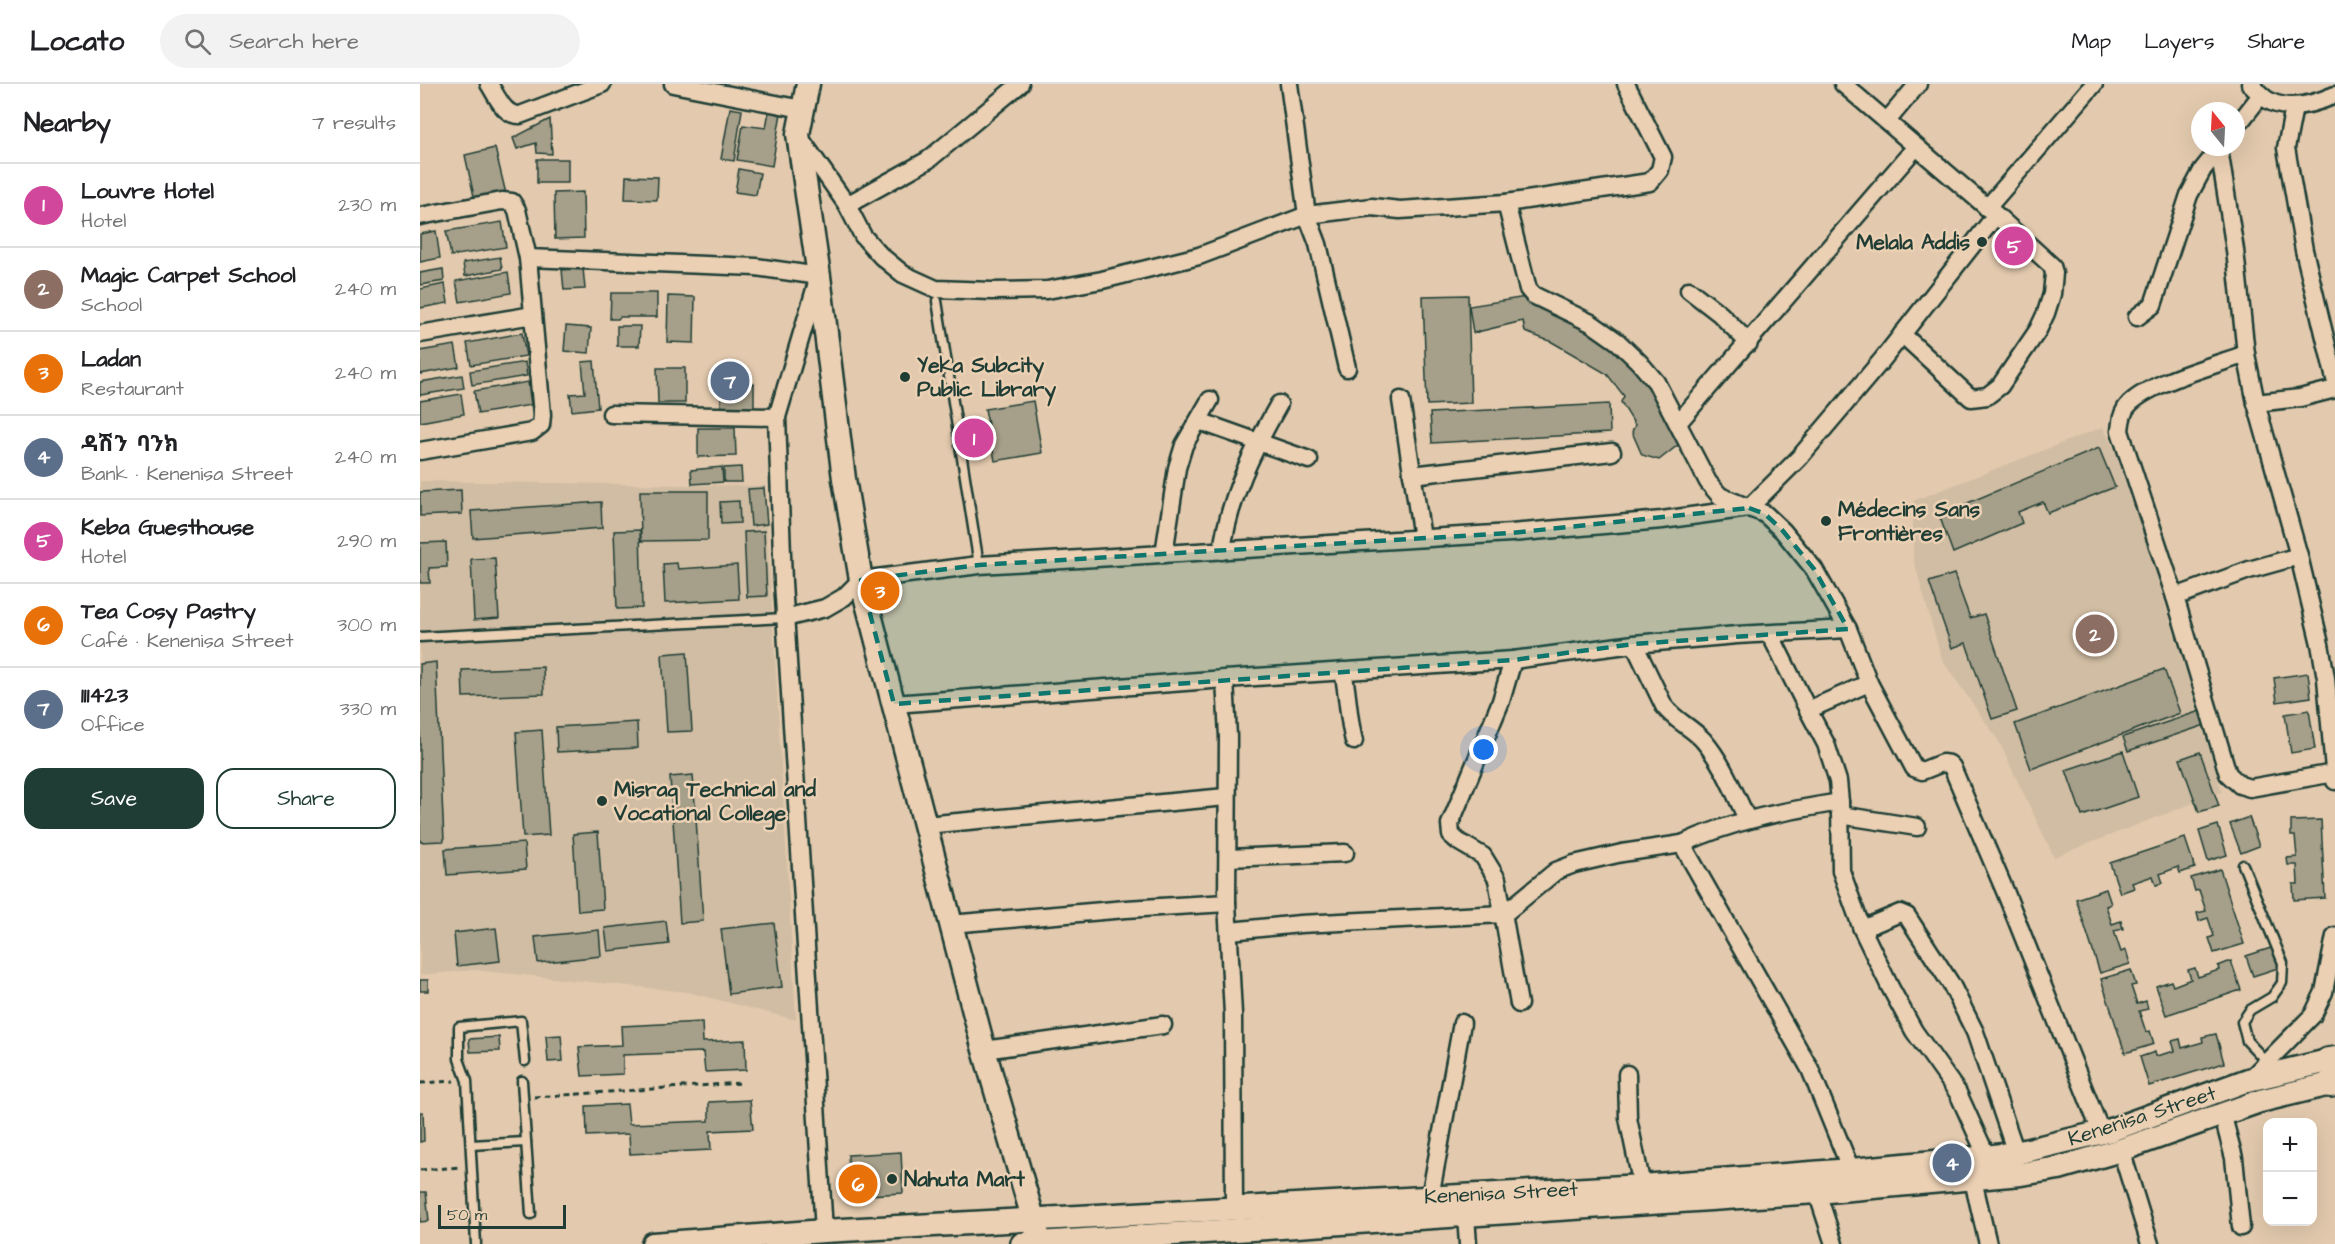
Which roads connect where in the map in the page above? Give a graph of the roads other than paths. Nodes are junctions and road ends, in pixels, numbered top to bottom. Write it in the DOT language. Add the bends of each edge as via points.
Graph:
graph roads {
  1 [pos="489,84"];
  2 [pos="602,84"];
  3 [pos="673,84"];
  4 [pos="808,84"];
  5 [pos="1020,84"];
  6 [pos="1289,84"];
  7 [pos="1626,84"];
  8 [pos="1843,84"];
  9 [pos="1918,84"];
  10 [pos="2094,84"];
  11 [pos="2256,90"];
  12 [pos="2335,95"];
  13 [pos="2294,107"];
  14 [pos="802,109"];
  15 [pos="2245,110"];
  16 [pos="1887,121"];
  17 [pos="798,134"];
  18 [pos="1916,147"];
  19 [pos="2213,156"];
  20 [pos="2220,156"];
  21 [pos="1506,203"];
  22 [pos="848,205"];
  23 [pos="1992,212"];
  24 [pos="1307,215"];
  25 [pos="420,216"];
  26 [pos="528,258"];
  27 [pos="819,276"];
  28 [pos="1689,290"];
  29 [pos="937,301"];
  30 [pos="533,315"];
  31 [pos="2137,317"];
  32 [pos="420,334"];
  33 [pos="1902,334"];
  34 [pos="1749,343"];
  35 [pos="2246,354"];
  36 [pos="1347,368"];
  37 [pos="2335,379"];
  38 [pos="2335,389"];
  39 [pos="1210,400"];
  40 [pos="1401,400"];
  41 [pos="2256,403"];
  42 [pos="1279,404"];
  43 [pos="611,414"];
  44 [pos="777,417"];
  45 [pos="1198,421"];
  46 [pos="1678,423"];
  47 [pos="1258,441"];
  48 [pos="420,451"];
  49 [pos="1612,452"];
  50 [pos="1309,460"];
  51 [pos="1412,475"];
  52 [pos="1749,508"];
  53 [pos="1422,538"];
  54 [pos="1222,551"];
  55 [pos="1164,554"];
  56 [pos="2299,556"];
  57 [pos="979,565"];
  58 [pos="861,580"];
  59 [pos="2175,597"];
  60 [pos="785,618"];
  61 [pos="1848,629"];
  62 [pos="1770,634"];
  63 [pos="420,637"];
  64 [pos="1634,644"];
  65 [pos="1513,660"];
  66 [pos="1342,671"];
  67 [pos="1225,679"];
  68 [pos="1869,683"];
  69 [pos="894,704"];
  70 [pos="1808,710"];
  71 [pos="1354,741"];
  72 [pos="2334,773"];
  73 [pos="2335,781"];
  74 [pos="1226,797"];
  75 [pos="1840,808"];
  76 [pos="1747,819"];
  77 [pos="925,825"];
  78 [pos="1917,827"];
  79 [pos="1682,844"];
  80 [pos="1345,853"];
  81 [pos="1229,858"];
  82 [pos="2243,865"];
  83 [pos="1227,903"];
  84 [pos="1504,914"];
  85 [pos="950,924"];
  86 [pos="1862,929"];
  87 [pos="1230,931"];
  88 [pos="2335,936"];
  89 [pos="1519,1004"];
  90 [pos="1462,1023"];
  91 [pos="1163,1025"];
  92 [pos="984,1050"];
  93 [pos="525,1061"];
  94 [pos="2267,1062"];
  95 [pos="2332,1072"];
  96 [pos="1627,1074"];
  97 [pos="2248,1080"];
  98 [pos="522,1081"];
  99 [pos="2222,1113"];
  100 [pos="2101,1132"];
  101 [pos="526,1142"];
  102 [pos="471,1146"];
  103 [pos="2121,1150"];
  104 [pos="2016,1154"];
  105 [pos="1987,1157"];
  106 [pos="1851,1170"];
  107 [pos="1973,1180"];
  108 [pos="1642,1186"];
  109 [pos="1817,1192"];
  110 [pos="1430,1197"];
  111 [pos="1234,1209"];
  112 [pos="531,1214"];
  113 [pos="1466,1216"];
  114 [pos="1033,1221"];
  115 [pos="2241,1227"];
  116 [pos="824,1232"];
  117 [pos="1225,1237"];
  118 [pos="476,1244"];
  119 [pos="653,1244"];
  120 [pos="1035,1244"];
  121 [pos="1468,1244"];
  122 [pos="1834,1244"];
  123 [pos="1988,1244"];
  124 [pos="2150,1244"];
  1 -- 2 [label="street" via="513,116"];
  3 -- 14 [label="street"];
  4 -- 14 [label="main road"];
  5 -- 22 [label="street" via="928,160"];
  6 -- 24 [label="street"];
  7 -- 21 [label="street" via="1663,157 1660,170 1650,182"];
  8 -- 16 [label="street"];
  9 -- 16 [label="street"];
  10 -- 23 [label="street"];
  11 -- 13 [label="street" via="2269,102"];
  11 -- 15 [label="street"];
  12 -- 13 [label="street"];
  13 -- 37 [label="street" via="2286,148 2304,250"];
  14 -- 17 [label="main road"];
  16 -- 18 [label="street"];
  17 -- 22 [label="street"];
  17 -- 27 [label="main road"];
  18 -- 23 [label="street"];
  18 -- 34 [label="street"];
  19 -- 31 [label="street" via="2189,195 2153,305"];
  20 -- 35 [label="street"];
  21 -- 24 [label="street" via="1409,210 1372,207"];
  21 -- 46 [label="street" via="1528,289 1618,342 1656,382"];
  22 -- 24 [label="street" via="863,236 903,274 936,289 992,291 1047,290 1102,280 1199,256"];
  23 -- 33 [label="street"];
  23 -- 33 [label="street" via="2048,261 2054,273 2046,314 2000,386 1987,396 1971,398"];
  24 -- 36 [label="street" via="1318,244"];
  25 -- 26 [label="street" via="512,202"];
  26 -- 27 [label="street" via="756,267"];
  26 -- 30 [label="street"];
  27 -- 44 [label="street"];
  27 -- 58 [label="main road" via="844,479"];
  28 -- 34 [label="street"];
  29 -- 57 [label="lane"];
  30 -- 32 [label="street"];
  30 -- 48 [label="street" via="541,425 532,432"];
  33 -- 52 [label="street" via="1799,458"];
  34 -- 46 [label="street"];
  35 -- 41 [label="street"];
  35 -- 59 [label="street" via="2151,390 2127,407 2121,418 2120,431"];
  38 -- 41 [label="street"];
  39 -- 45 [label="street"];
  40 -- 51 [label="street"];
  41 -- 56 [label="street"];
  42 -- 47 [label="street"];
  43 -- 44 [label="street"];
  44 -- 60 [label="street"];
  45 -- 47 [label="street"];
  45 -- 55 [label="street" via="1177,468"];
  46 -- 52 [label="street" via="1708,482 1720,496"];
  47 -- 50 [label="street"];
  47 -- 54 [label="street" via="1226,521"];
  49 -- 51 [label="street"];
  51 -- 53 [label="street"];
  52 -- 53 [label="street" via="1662,520"];
  52 -- 61 [label="street" via="1766,514 1783,531 1814,569"];
  53 -- 54 [label="street"];
  54 -- 55 [label="street"];
  55 -- 57 [label="street"];
  56 -- 59 [label="street"];
  56 -- 72 [label="street" via="2326,678"];
  57 -- 58 [label="street"];
  58 -- 60 [label="street" via="825,608"];
  58 -- 69 [label="main road"];
  59 -- 72 [label="street" via="2228,774 2250,788"];
  60 -- 63 [label="lane"];
  60 -- 116 [label="street"];
  61 -- 62 [label="street"];
  61 -- 68 [label="street"];
  62 -- 64 [label="street"];
  62 -- 70 [label="street"];
  64 -- 65 [label="street"];
  64 -- 76 [label="street" via="1669,714 1701,737 1714,753"];
  65 -- 66 [label="street"];
  65 -- 84 [label="street" via="1501,701 1450,824 1451,835 1483,855 1491,867"];
  66 -- 67 [label="street"];
  66 -- 71 [label="street"];
  67 -- 69 [label="street"];
  67 -- 74 [label="street"];
  68 -- 70 [label="street"];
  68 -- 100 [label="street" via="1914,768 1922,771 1942,763 1952,768 2006,891"];
  69 -- 77 [label="main road"];
  70 -- 75 [label="street" via="1830,754"];
  72 -- 73 [label="street"];
  74 -- 77 [label="street"];
  74 -- 81 [label="street"];
  75 -- 76 [label="street"];
  75 -- 78 [label="street"];
  75 -- 86 [label="street" via="1841,871"];
  76 -- 79 [label="street"];
  77 -- 85 [label="main road"];
  79 -- 84 [label="street" via="1622,853 1556,871"];
  79 -- 106 [label="street" via="1810,1069"];
  80 -- 81 [label="street"];
  81 -- 83 [label="street"];
  82 -- 94 [label="lane" via="2283,963 2282,983 2272,997 2250,1010 2242,1022 2247,1041"];
  83 -- 85 [label="street"];
  83 -- 87 [label="street"];
  84 -- 87 [label="street"];
  84 -- 89 [label="street"];
  85 -- 92 [label="main road"];
  86 -- 104 [label="street" via="1900,913 1907,916 1951,984 1975,1032"];
  86 -- 105 [label="street" via="1914,1031 1958,1093"];
  87 -- 111 [label="street"];
  88 -- 94 [label="street" via="2324,992 2313,1015"];
  90 -- 110 [label="street"];
  91 -- 92 [label="street"];
  92 -- 114 [label="main road"];
  93 -- 102 [label="lane" via="521,1022 459,1027 459,1059 467,1080"];
  94 -- 97 [label="street"];
  95 -- 97 [label="main road, Kenenisa Street"];
  95 -- 99 [label="main road, Kenenisa Street"];
  96 -- 108 [label="street" via="1628,1118"];
  97 -- 100 [label="main road, Kenenisa Street"];
  98 -- 101 [label="lane"];
  99 -- 103 [label="main road, Kenenisa Street"];
  99 -- 115 [label="street" via="2234,1158"];
  100 -- 104 [label="main road, Kenenisa Street"];
  101 -- 102 [label="lane"];
  101 -- 112 [label="lane"];
  102 -- 118 [label="lane"];
  103 -- 107 [label="main road, Kenenisa Street" via="2059,1168"];
  103 -- 124 [label="street"];
  104 -- 105 [label="main road, Kenenisa Street"];
  105 -- 106 [label="main road, Kenenisa Street"];
  106 -- 108 [label="main road, Kenenisa Street"];
  107 -- 109 [label="main road, Kenenisa Street"];
  107 -- 123 [label="street"];
  108 -- 110 [label="main road, Kenenisa Street"];
  109 -- 113 [label="main road, Kenenisa Street"];
  109 -- 122 [label="street"];
  110 -- 111 [label="main road, Kenenisa Street"];
  111 -- 114 [label="main road, Kenenisa Street"];
  113 -- 117 [label="main road, Kenenisa Street"];
  113 -- 121 [label="street"];
  114 -- 116 [label="main road, Kenenisa Street"];
  114 -- 120 [label="main road"];
  116 -- 119 [label="main road, Kenenisa Street"];
  117 -- 120 [label="main road, Kenenisa Street"];
}
